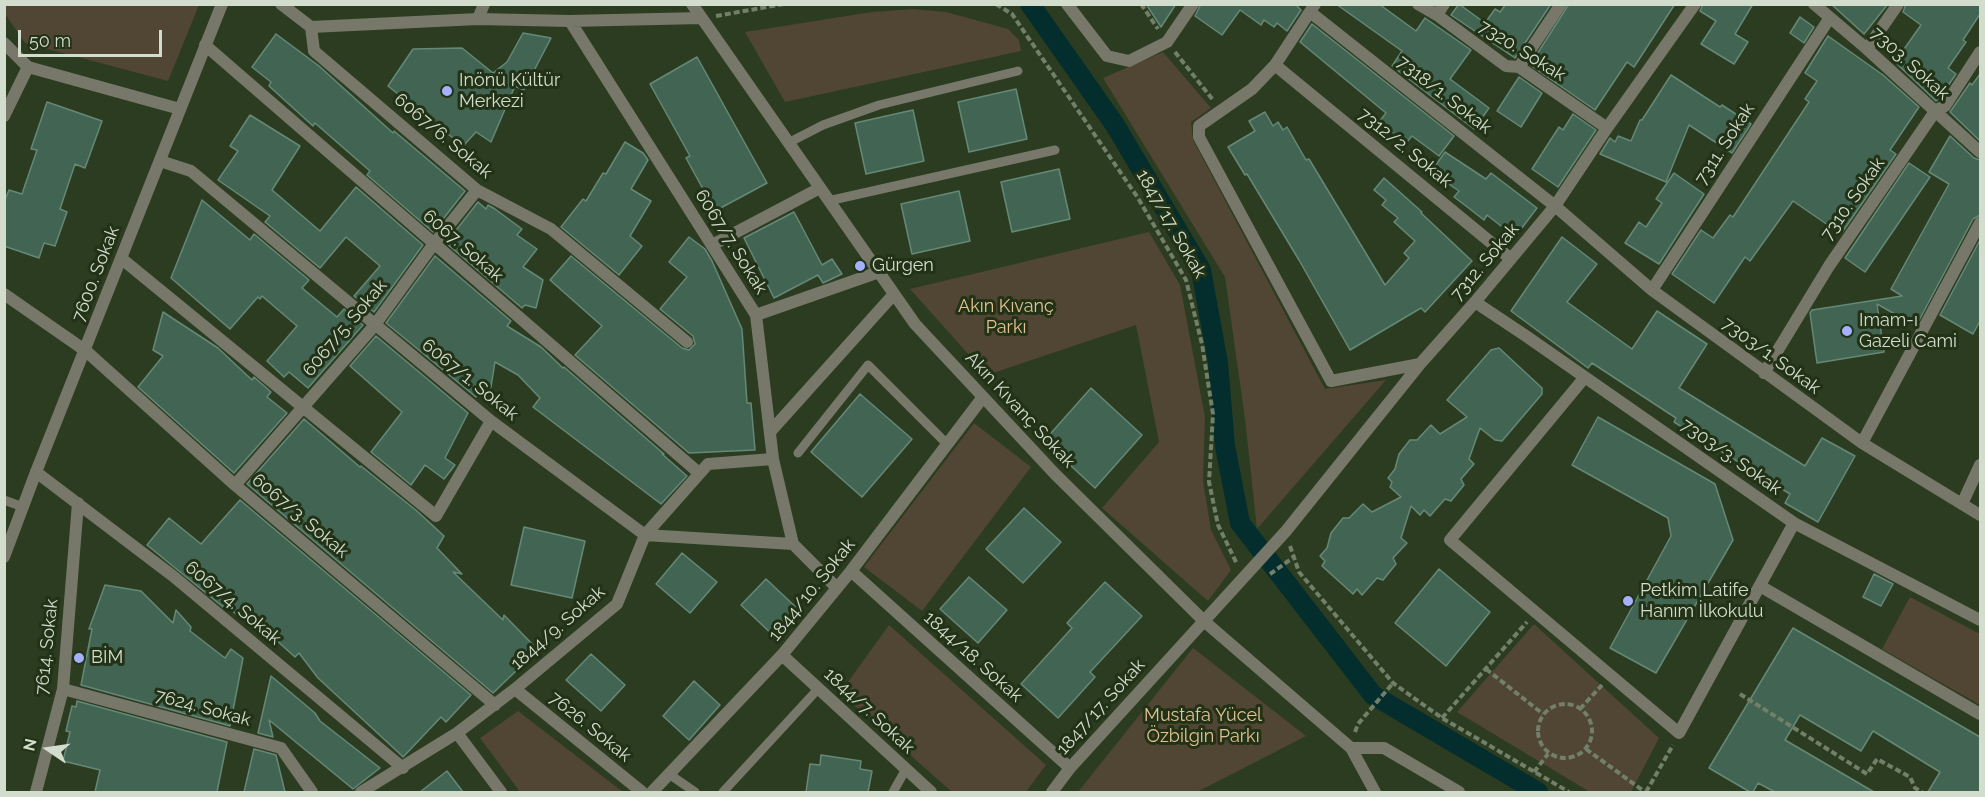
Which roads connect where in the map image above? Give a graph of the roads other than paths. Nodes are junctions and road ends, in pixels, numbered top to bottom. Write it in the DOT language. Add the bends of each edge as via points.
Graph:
graph roads {
  1 [pos="222,4"];
  2 [pos="280,4"];
  3 [pos="484,4"];
  4 [pos="692,4"];
  5 [pos="1067,4"];
  6 [pos="1193,4"];
  7 [pos="1418,4"];
  8 [pos="1444,4"];
  9 [pos="1561,4"];
  10 [pos="1695,4"];
  11 [pos="1814,4"];
  12 [pos="1898,4"];
  13 [pos="1312,8"];
  14 [pos="1437,15"];
  15 [pos="701,18"];
  16 [pos="478,19"];
  17 [pos="1829,19"];
  18 [pos="570,21"];
  19 [pos="311,27"];
  20 [pos="4,43"];
  21 [pos="205,45"];
  22 [pos="1867,49"];
  23 [pos="1980,52"];
  24 [pos="1275,65"];
  25 [pos="28,67"];
  26 [pos="1519,68"];
  27 [pos="1018,71"];
  28 [pos="180,109"];
  29 [pos="1936,110"];
  30 [pos="4,116"];
  31 [pos="1607,128"];
  32 [pos="788,143"];
  33 [pos="1055,150"];
  34 [pos="1980,152"];
  35 [pos="160,161"];
  36 [pos="820,188"];
  37 [pos="477,190"];
  38 [pos="828,201"];
  39 [pos="1555,206"];
  40 [pos="1980,223"];
  41 [pos="434,245"];
  42 [pos="712,245"];
  43 [pos="122,259"];
  44 [pos="1511,260"];
  45 [pos="879,272"];
  46 [pos="1652,290"];
  47 [pos="4,294"];
  48 [pos="894,294"];
  49 [pos="1475,302"];
  50 [pos="756,315"];
  51 [pos="374,326"];
  52 [pos="687,342"];
  53 [pos="86,351"];
  54 [pos="1420,364"];
  55 [pos="1764,373"];
  56 [pos="1585,376"];
  57 [pos="983,397"];
  58 [pos="303,407"];
  59 [pos="491,422"];
  60 [pos="770,432"];
  61 [pos="947,444"];
  62 [pos="1862,444"];
  63 [pos="798,453"];
  64 [pos="773,459"];
  65 [pos="1980,465"];
  66 [pos="36,472"];
  67 [pos="699,473"];
  68 [pos="236,485"];
  69 [pos="4,500"];
  70 [pos="78,503"];
  71 [pos="1962,504"];
  72 [pos="23,507"];
  73 [pos="1980,515"];
  74 [pos="1794,523"];
  75 [pos="645,535"];
  76 [pos="793,544"];
  77 [pos="4,557"];
  78 [pos="851,572"];
  79 [pos="1238,585"];
  80 [pos="1760,586"];
  81 [pos="837,588"];
  82 [pos="1980,620"];
  83 [pos="1205,622"];
  84 [pos="782,655"];
  85 [pos="63,689"];
  86 [pos="515,689"];
  87 [pos="818,689"];
  88 [pos="495,705"];
  89 [pos="1980,714"];
  90 [pos="457,733"];
  91 [pos="1351,748"];
  92 [pos="403,768"];
  93 [pos="1070,768"];
  94 [pos="906,769"];
  95 [pos="669,774"];
  96 [pos="40,792"];
  97 [pos="312,792"];
  98 [pos="361,792"];
  99 [pos="501,792"];
  100 [pos="642,792"];
  101 [pos="652,792"];
  102 [pos="695,792"];
  103 [pos="723,792"];
  104 [pos="893,792"];
  105 [pos="931,792"];
  106 [pos="1052,792"];
  107 [pos="1376,792"];
  108 [pos="1459,792"];
  1 -- 21 [label="street, 7600. Sokak"];
  2 -- 19 [label="street"];
  3 -- 16 [label="street"];
  4 -- 15 [label="street, Akın Kıvanç Sokak"];
  5 -- 6 [label="street" via="1107,56 1129,61 1167,42"];
  7 -- 14 [label="street, 7320. Sokak"];
  8 -- 14 [label="street"];
  9 -- 26 [label="street"];
  10 -- 31 [label="street, 7312. Sokak"];
  11 -- 17 [label="street, 7303. Sokak"];
  12 -- 22 [label="street"];
  13 -- 24 [label="street"];
  13 -- 39 [label="street, 7318/1. Sokak"];
  14 -- 26 [label="street, 7320. Sokak" via="1506,66"];
  15 -- 18 [label="street"];
  15 -- 32 [label="street, Akın Kıvanç Sokak"];
  16 -- 18 [label="street"];
  16 -- 19 [label="street"];
  17 -- 22 [label="street, 7303. Sokak"];
  17 -- 46 [label="street, 7311. Sokak"];
  18 -- 42 [label="street, 6067/7. Sokak"];
  19 -- 37 [label="street, 6067/6. Sokak" via="314,51"];
  20 -- 25 [label="street"];
  21 -- 28 [label="street, 7600. Sokak"];
  21 -- 41 [label="street, 6067. Sokak"];
  22 -- 29 [label="street, 7303. Sokak"];
  23 -- 29 [label="street, 7310. Sokak" via="1945,106"];
  24 -- 44 [label="street, 7312/2. Sokak"];
  24 -- 54 [label="street" via="1252,89 1199,126 1199,137 1331,381"];
  25 -- 28 [label="street"];
  25 -- 30 [label="street"];
  26 -- 31 [label="street, 7320. Sokak"];
  27 -- 32 [label="lane" via="879,105 823,125"];
  28 -- 35 [label="street, 7600. Sokak"];
  29 -- 34 [label="street, 7303. Sokak"];
  29 -- 55 [label="street, 7310. Sokak" via="1829,266"];
  31 -- 39 [label="street, 7312. Sokak"];
  32 -- 36 [label="street, Akın Kıvanç Sokak"];
  33 -- 38 [label="lane"];
  35 -- 43 [label="street, 7600. Sokak"];
  35 -- 51 [label="street, 6067/1. Sokak" via="191,171"];
  36 -- 38 [label="street, Akın Kıvanç Sokak"];
  36 -- 42 [label="street"];
  37 -- 41 [label="street, 6067/5. Sokak"];
  37 -- 52 [label="street, 6067/6. Sokak" via="551,229"];
  38 -- 45 [label="street, Akın Kıvanç Sokak"];
  39 -- 44 [label="street, 7312. Sokak"];
  39 -- 46 [label="street, 7303/1. Sokak"];
  40 -- 62 [label="street"];
  41 -- 51 [label="street, 6067/5. Sokak"];
  41 -- 67 [label="street, 6067. Sokak"];
  42 -- 50 [label="street, 6067/7. Sokak"];
  43 -- 53 [label="street, 7600. Sokak"];
  43 -- 58 [label="street"];
  44 -- 49 [label="street, 7312. Sokak"];
  45 -- 48 [label="street, Akın Kıvanç Sokak"];
  45 -- 50 [label="street"];
  46 -- 55 [label="street, 7303/1. Sokak"];
  47 -- 53 [label="street, 6067/3. Sokak"];
  48 -- 57 [label="street, Akın Kıvanç Sokak" via="915,324"];
  48 -- 60 [label="street"];
  49 -- 54 [label="street, 7312. Sokak"];
  49 -- 56 [label="street, 7303/3. Sokak"];
  50 -- 60 [label="street, 6067/7. Sokak"];
  51 -- 58 [label="street, 6067/5. Sokak"];
  51 -- 59 [label="street, 6067/1. Sokak"];
  53 -- 66 [label="street, 7600. Sokak"];
  53 -- 68 [label="street, 6067/3. Sokak"];
  54 -- 79 [label="street, 7312. Sokak"];
  55 -- 62 [label="street, 7303/1. Sokak"];
  56 -- 74 [label="street, 7303/3. Sokak"];
  56 -- 80 [label="street" via="1450,540 1679,733"];
  57 -- 61 [label="street, 1844/10. Sokak"];
  57 -- 83 [label="street, Akın Kıvanç Sokak" via="1054,474"];
  58 -- 59 [label="street" via="436,516"];
  58 -- 68 [label="street, 6067/5. Sokak"];
  59 -- 75 [label="street, 6067/1. Sokak"];
  60 -- 64 [label="street, 6067/7. Sokak"];
  61 -- 63 [label="lane" via="868,365"];
  61 -- 78 [label="street, 1844/10. Sokak"];
  62 -- 71 [label="street, 7303/1. Sokak"];
  64 -- 67 [label="street, 1844/9. Sokak" via="708,464"];
  64 -- 76 [label="street, 6067/7. Sokak"];
  65 -- 71 [label="street"];
  66 -- 70 [label="street, 6067/4. Sokak"];
  66 -- 72 [label="street, 7600. Sokak"];
  67 -- 75 [label="street, 1844/9. Sokak"];
  68 -- 88 [label="street, 6067/3. Sokak"];
  69 -- 72 [label="lane"];
  70 -- 85 [label="street, 7614. Sokak"];
  70 -- 92 [label="street, 6067/4. Sokak" via="173,576"];
  71 -- 73 [label="street, 7303/1. Sokak"];
  72 -- 77 [label="street, 7600. Sokak"];
  74 -- 80 [label="street"];
  74 -- 82 [label="street, 7303/3. Sokak"];
  75 -- 76 [label="street"];
  75 -- 86 [label="street, 1844/9. Sokak" via="618,604"];
  76 -- 81 [label="street"];
  78 -- 81 [label="street, 1844/10. Sokak"];
  78 -- 93 [label="street, 1844/18. Sokak"];
  79 -- 83 [label="street, 1847/17. Sokak"];
  80 -- 89 [label="street"];
  81 -- 84 [label="street, 1844/10. Sokak"];
  83 -- 91 [label="street, Akın Kıvanç Sokak"];
  83 -- 93 [label="street, 1847/17. Sokak"];
  84 -- 87 [label="street, 1844/7. Sokak"];
  84 -- 95 [label="street, 1844/10. Sokak"];
  85 -- 96 [label="street, 7614. Sokak"];
  85 -- 97 [label="street, 7624. Sokak" via="281,748"];
  86 -- 88 [label="street, 1844/9. Sokak"];
  86 -- 100 [label="street, 7626. Sokak"];
  87 -- 94 [label="street, 1844/7. Sokak"];
  87 -- 103 [label="lane"];
  88 -- 90 [label="street, 1844/9. Sokak"];
  90 -- 92 [label="street, 1844/9. Sokak"];
  90 -- 99 [label="street"];
  91 -- 107 [label="street, Akın Kıvanç Sokak"];
  91 -- 108 [label="street" via="1384,748"];
  92 -- 98 [label="street, 1844/9. Sokak"];
  93 -- 106 [label="street, 1847/17. Sokak"];
  94 -- 104 [label="lane"];
  94 -- 105 [label="street, 1844/7. Sokak"];
  95 -- 101 [label="street, 1844/10. Sokak"];
  95 -- 102 [label="lane"];
}
